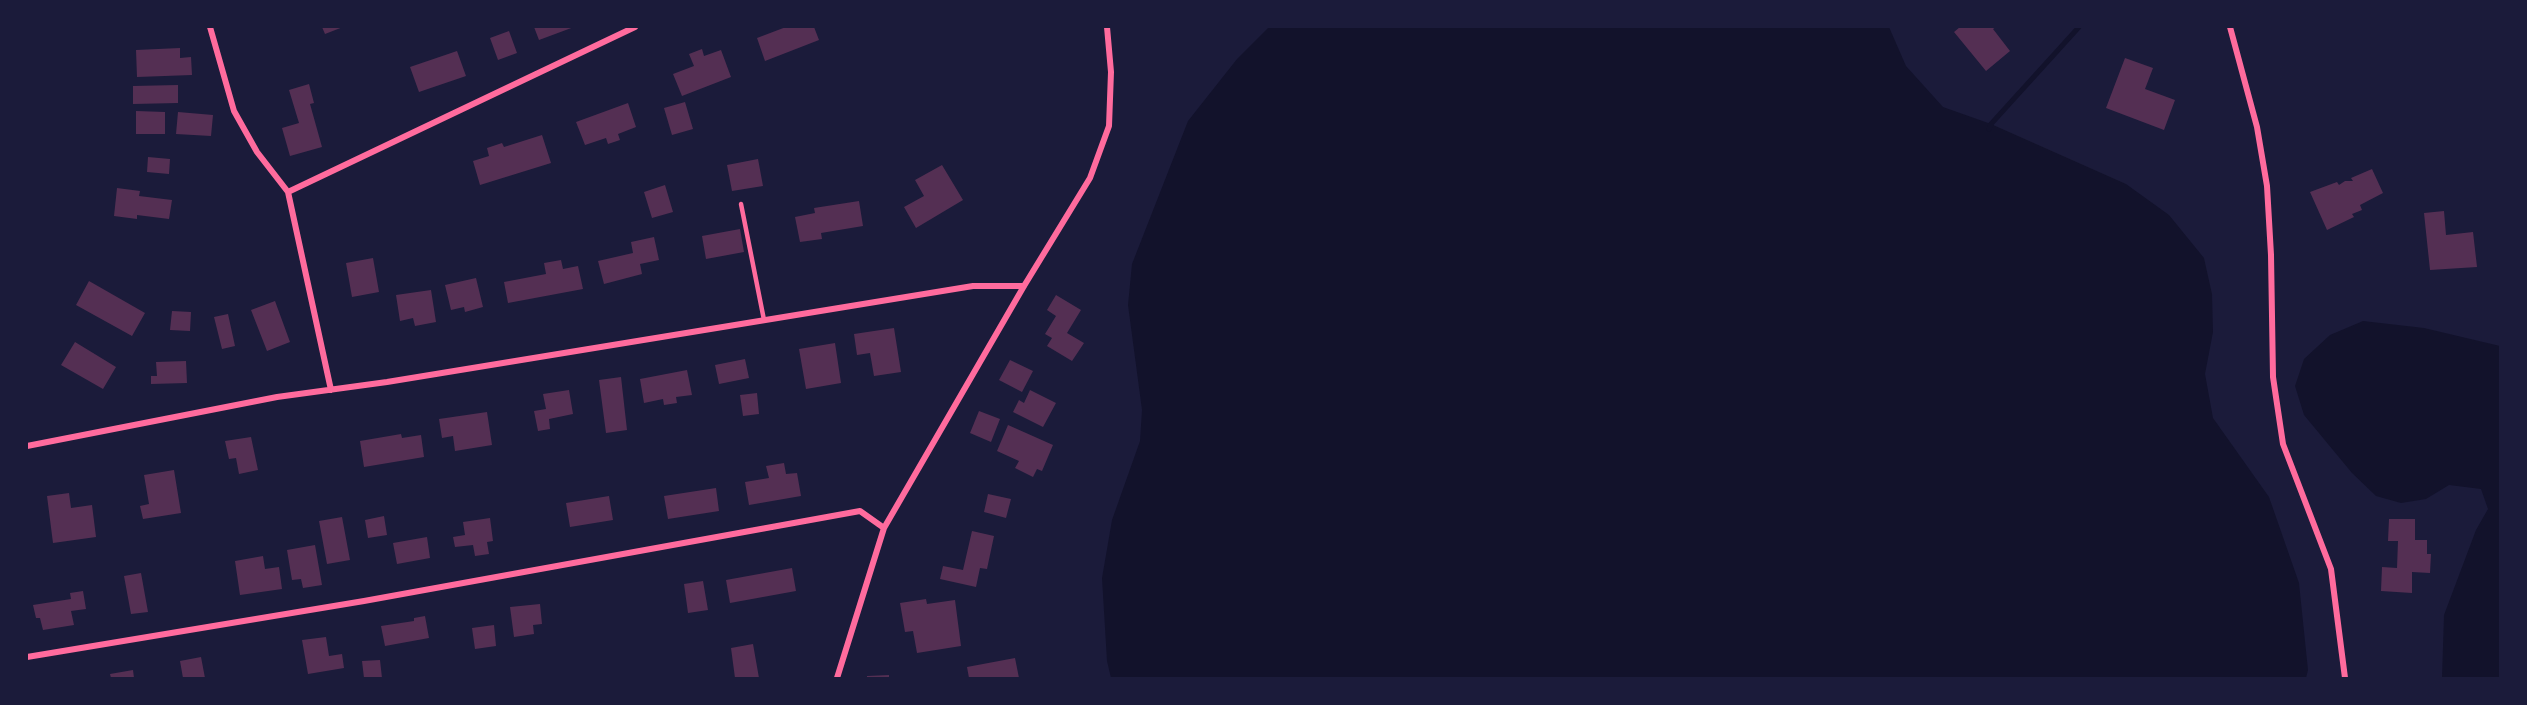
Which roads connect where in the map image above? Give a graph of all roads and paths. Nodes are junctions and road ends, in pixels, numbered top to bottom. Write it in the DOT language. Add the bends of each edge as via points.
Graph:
graph roads {
  1 [pos="210,27"];
  2 [pos="635,27"];
  3 [pos="1107,27"];
  4 [pos="2230,27"];
  5 [pos="288,192"];
  6 [pos="741,204"];
  7 [pos="1024,286"];
  8 [pos="764,320"];
  9 [pos="331,390"];
  10 [pos="27,446"];
  11 [pos="884,528"];
  12 [pos="27,657"];
  13 [pos="837,678"];
  14 [pos="2345,678"];
  1 -- 5 [label="street" via="234,111 257,152"];
  2 -- 5 [label="street"];
  3 -- 7 [label="street" via="1111,72 1109,126 1090,178"];
  4 -- 14 [label="street" via="2257,127 2267,186 2273,377 2283,444 2331,569"];
  5 -- 9 [label="street"];
  6 -- 8 [label="lane"];
  7 -- 8 [label="street" via="973,286"];
  7 -- 11 [label="street"];
  8 -- 9 [label="street"];
  9 -- 10 [label="street"];
  11 -- 12 [label="street" via="860,511 364,601"];
  11 -- 13 [label="street"];
}
